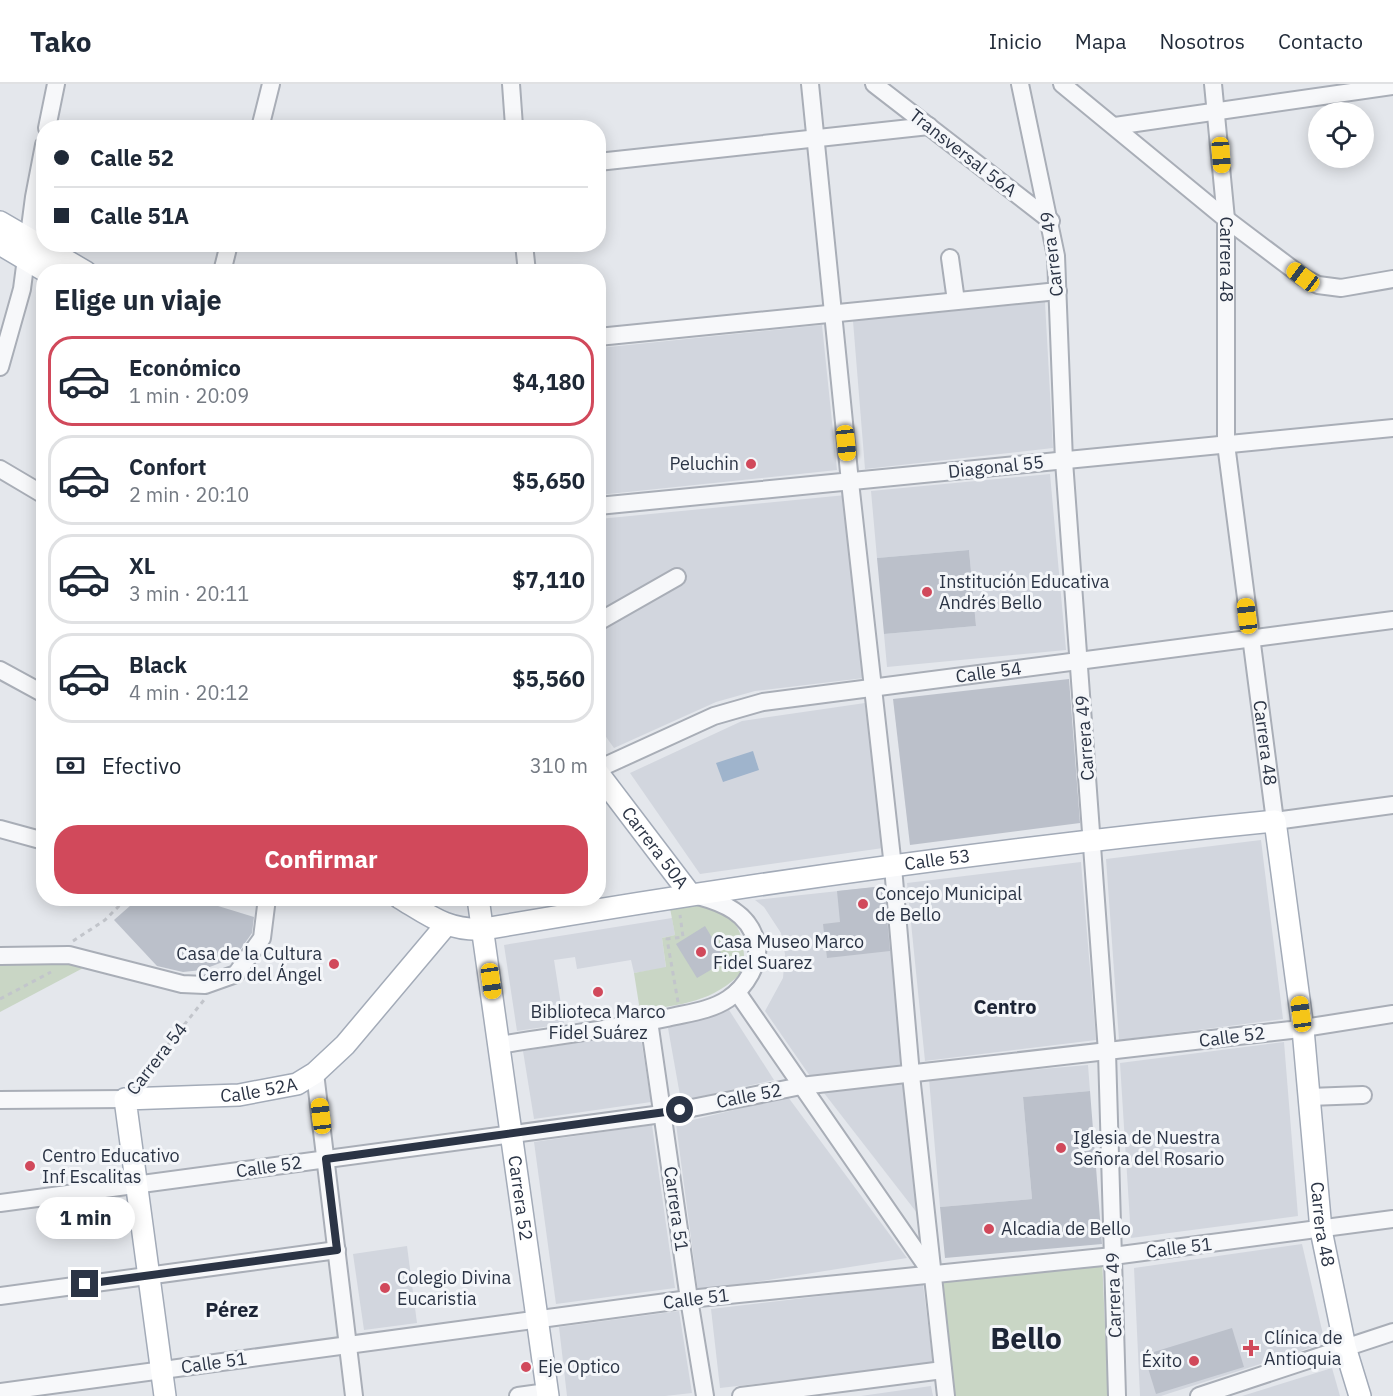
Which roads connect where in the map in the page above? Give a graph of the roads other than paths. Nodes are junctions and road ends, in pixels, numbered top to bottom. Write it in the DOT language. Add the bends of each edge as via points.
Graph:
graph roads {
  1 [pos="56,84"];
  2 [pos="271,84"];
  3 [pos="511,84"];
  4 [pos="810,84"];
  5 [pos="874,84"];
  6 [pos="1020,84"];
  7 [pos="1062,84"];
  8 [pos="1213,84"];
  9 [pos="1393,86"];
  10 [pos="1217,112"];
  11 [pos="49,120"];
  12 [pos="262,120"];
  13 [pos="516,120"];
  14 [pos="929,126"];
  15 [pos="1115,126"];
  16 [pos="816,138"];
  17 [pos="606,161"];
  18 [pos="36,192"];
  19 [pos="1226,219"];
  20 [pos="1051,221"];
  21 [pos="0,222"];
  22 [pos="28,238"];
  23 [pos="36,243"];
  24 [pos="0,244"];
  25 [pos="52,252"];
  26 [pos="950,258"];
  27 [pos="26,259"];
  28 [pos="72,264"];
  29 [pos="36,265"];
  30 [pos="1393,279"];
  31 [pos="1058,291"];
  32 [pos="956,301"];
  33 [pos="833,314"];
  34 [pos="606,336"];
  35 [pos="0,367"];
  36 [pos="1393,428"];
  37 [pos="1226,444"];
  38 [pos="1064,461"];
  39 [pos="0,469"];
  40 [pos="850,482"];
  41 [pos="36,490"];
  42 [pos="606,505"];
  43 [pos="677,577"];
  44 [pos="606,617"];
  45 [pos="1393,620"];
  46 [pos="1250,639"];
  47 [pos="1079,661"];
  48 [pos="0,670"];
  49 [pos="873,687"];
  50 [pos="36,690"];
  51 [pos="606,767"];
  52 [pos="606,783"];
  53 [pos="1393,805"];
  54 [pos="1275,821"];
  55 [pos="0,829"];
  56 [pos="36,839"];
  57 [pos="1093,840"];
  58 [pos="893,867"];
  59 [pos="684,902"];
  60 [pos="266,906"];
  61 [pos="414,906"];
  62 [pos="480,906"];
  63 [pos="446,925"];
  64 [pos="484,929"];
  65 [pos="0,956"];
  66 [pos="736,992"];
  67 [pos="1393,1014"];
  68 [pos="649,1022"];
  69 [pos="1303,1029"];
  70 [pos="499,1045"];
  71 [pos="1107,1052"];
  72 [pos="315,1074"];
  73 [pos="911,1075"];
  74 [pos="801,1086"];
  75 [pos="1363,1095"];
  76 [pos="1310,1097"];
  77 [pos="125,1099"];
  78 [pos="0,1100"];
  79 [pos="662,1114"];
  80 [pos="511,1134"];
  81 [pos="326,1159"];
  82 [pos="136,1185"];
  83 [pos="0,1203"];
  84 [pos="1393,1219"];
  85 [pos="1321,1230"];
  86 [pos="337,1250"];
  87 [pos="1113,1256"];
  88 [pos="933,1274"];
  89 [pos="149,1275"];
  90 [pos="0,1296"];
  91 [pos="689,1299"];
  92 [pos="536,1320"];
  93 [pos="1393,1332"];
  94 [pos="348,1345"];
  95 [pos="1345,1347"];
  96 [pos="943,1370"];
  97 [pos="162,1371"];
  98 [pos="0,1392"];
  99 [pos="548,1394"];
  100 [pos="165,1396"];
  101 [pos="354,1396"];
  102 [pos="518,1396"];
  103 [pos="705,1396"];
  104 [pos="741,1396"];
  105 [pos="946,1396"];
  106 [pos="1117,1396"];
  107 [pos="1198,1396"];
  108 [pos="1360,1396"];
  1 -- 11 [label="street"];
  2 -- 12 [label="street"];
  3 -- 13 [label="street"];
  4 -- 16 [label="street"];
  5 -- 14 [label="street, Transversal 56A"];
  6 -- 20 [label="street, Carrera 49"];
  7 -- 15 [label="street"];
  8 -- 10 [label="street, Carrera 48"];
  9 -- 10 [label="street"];
  10 -- 15 [label="street"];
  10 -- 19 [label="street, Carrera 48"];
  14 -- 16 [label="street"];
  14 -- 20 [label="street, Transversal 56A"];
  15 -- 19 [label="street"];
  16 -- 17 [label="street"];
  16 -- 33 [label="street"];
  18 -- 22 [label="street"];
  19 -- 30 [label="street" via="1318,285 1341,288"];
  19 -- 37 [label="street, Carrera 48"];
  20 -- 31 [label="street, Carrera 49"];
  21 -- 22 [label="main road"];
  22 -- 23 [label="main road"];
  22 -- 27 [label="street"];
  24 -- 27 [label="main road"];
  25 -- 28 [label="main road"];
  26 -- 32 [label="street"];
  27 -- 29 [label="main road"];
  27 -- 35 [label="street" via="22,289"];
  31 -- 32 [label="street"];
  31 -- 38 [label="street, Carrera 49"];
  32 -- 33 [label="street"];
  33 -- 34 [label="street"];
  33 -- 40 [label="street"];
  36 -- 37 [label="street, Diagonal 55"];
  37 -- 38 [label="street, Diagonal 55"];
  37 -- 46 [label="street, Carrera 48"];
  38 -- 40 [label="street, Diagonal 55"];
  38 -- 47 [label="street, Carrera 49"];
  39 -- 41 [label="street"];
  40 -- 42 [label="street, Diagonal 55"];
  40 -- 49 [label="street"];
  43 -- 44 [label="street"];
  45 -- 46 [label="street, Calle 54"];
  46 -- 47 [label="street, Calle 54"];
  46 -- 54 [label="street, Carrera 48"];
  47 -- 49 [label="street, Calle 54"];
  47 -- 57 [label="street, Carrera 49"];
  48 -- 50 [label="street"];
  49 -- 51 [label="street, Calle 54" via="739,707"];
  49 -- 58 [label="street"];
  52 -- 59 [label="main road, Carrera 50A"];
  53 -- 54 [label="street, Calle 53"];
  54 -- 57 [label="main road, Calle 53"];
  54 -- 69 [label="main road, Carrera 48"];
  55 -- 56 [label="street"];
  57 -- 58 [label="main road, Calle 53"];
  57 -- 71 [label="street, Carrera 49"];
  58 -- 59 [label="main road, Calle 53"];
  58 -- 73 [label="street"];
  59 -- 64 [label="main road, Calle 53"];
  59 -- 66 [label="street, Carrera 50A" via="723,903 752,928 756,960"];
  60 -- 65 [label="street" via="262,938 236,974 205,985 182,984 79,957"];
  61 -- 63 [label="main road"];
  62 -- 64 [label="main road"];
  63 -- 64 [label="main road, Calle 53"];
  63 -- 72 [label="main road, Calle 52A" via="345,1045"];
  64 -- 70 [label="main road, Carrera 52"];
  66 -- 68 [label="street" via="703,1010"];
  66 -- 74 [label="street"];
  67 -- 69 [label="street, Calle 52"];
  68 -- 70 [label="street"];
  68 -- 79 [label="street, Carrera 51"];
  69 -- 71 [label="street, Calle 52"];
  69 -- 76 [label="main road, Carrera 48"];
  70 -- 80 [label="main road, Carrera 52"];
  71 -- 73 [label="street, Calle 52"];
  71 -- 87 [label="street, Carrera 49"];
  72 -- 77 [label="main road, Calle 52A" via="297,1084 262,1092"];
  72 -- 81 [label="street"];
  73 -- 74 [label="street, Calle 52"];
  73 -- 88 [label="street"];
  74 -- 79 [label="street, Calle 52"];
  74 -- 88 [label="street"];
  75 -- 76 [label="street"];
  76 -- 85 [label="main road, Carrera 48"];
  77 -- 78 [label="street, Calle 52A"];
  77 -- 82 [label="main road, Carrera 54"];
  79 -- 80 [label="street, Calle 52"];
  79 -- 91 [label="street, Carrera 51"];
  80 -- 81 [label="street, Calle 52"];
  80 -- 92 [label="main road, Carrera 52"];
  81 -- 82 [label="street, Calle 52"];
  81 -- 86 [label="street"];
  82 -- 83 [label="street, Calle 52"];
  82 -- 89 [label="main road, Carrera 54"];
  84 -- 85 [label="street, Calle 51"];
  85 -- 87 [label="street, Calle 51"];
  85 -- 95 [label="main road, Carrera 48"];
  86 -- 89 [label="street"];
  86 -- 94 [label="street"];
  87 -- 88 [label="street, Calle 51"];
  87 -- 106 [label="street, Carrera 49"];
  88 -- 91 [label="street, Calle 51"];
  88 -- 96 [label="street"];
  89 -- 90 [label="street"];
  89 -- 97 [label="main road, Carrera 54"];
  91 -- 92 [label="street, Calle 51"];
  91 -- 103 [label="street, Carrera 51"];
  92 -- 94 [label="street, Calle 51"];
  92 -- 99 [label="main road, Carrera 52"];
  93 -- 95 [label="street"];
  94 -- 97 [label="street, Calle 51"];
  94 -- 101 [label="street"];
  95 -- 107 [label="street"];
  95 -- 108 [label="main road, Carrera 48"];
  96 -- 104 [label="street"];
  96 -- 105 [label="street"];
  97 -- 98 [label="street, Calle 51"];
  97 -- 100 [label="main road, Carrera 54"];
  99 -- 102 [label="street"];
}
